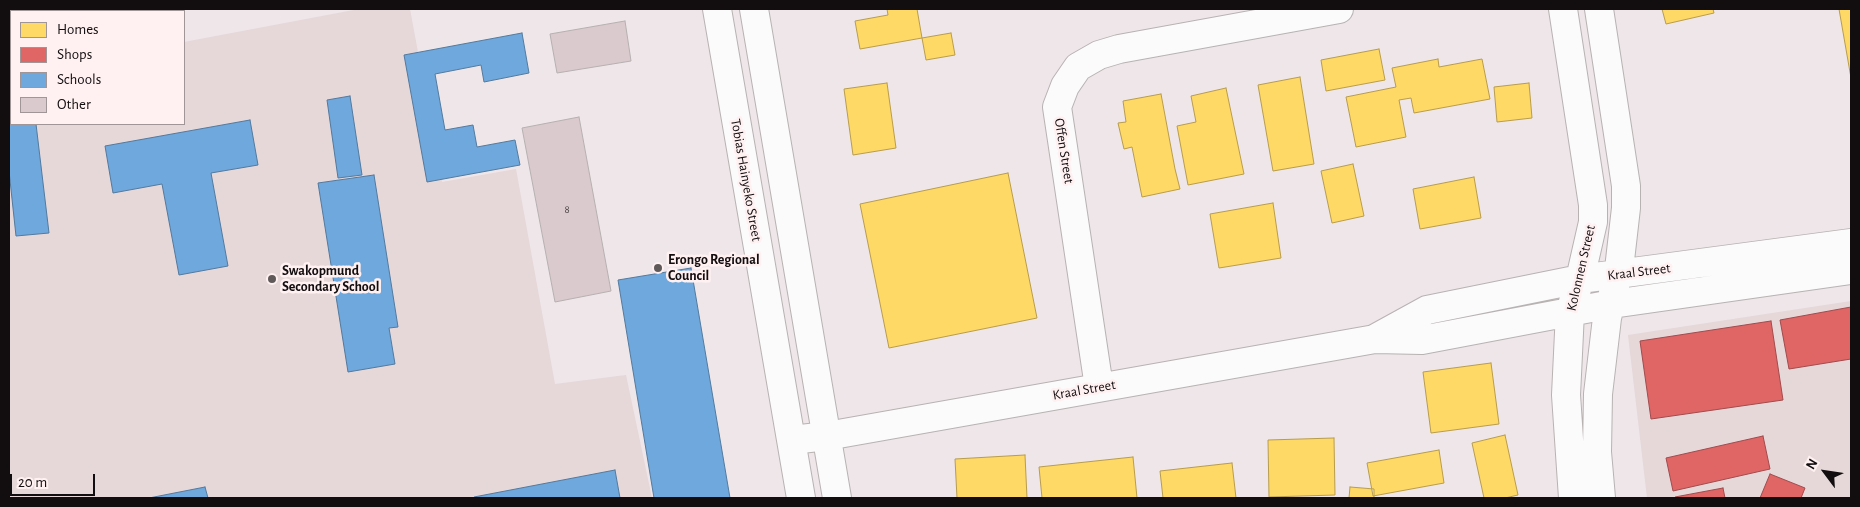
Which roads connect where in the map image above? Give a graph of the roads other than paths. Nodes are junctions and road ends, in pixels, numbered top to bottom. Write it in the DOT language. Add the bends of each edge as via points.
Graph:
graph roads {
  1 [pos="717,9"];
  2 [pos="754,9"];
  3 [pos="1339,9"];
  4 [pos="1563,9"];
  5 [pos="1599,9"];
  6 [pos="1851,243"];
  7 [pos="1851,270"];
  8 [pos="1618,274"];
  9 [pos="1580,279"];
  10 [pos="1612,304"];
  11 [pos="1570,312"];
  12 [pos="1375,339"];
  13 [pos="1098,387"];
  14 [pos="827,436"];
  15 [pos="792,440"];
  16 [pos="801,498"];
  17 [pos="837,498"];
  18 [pos="1573,498"];
  19 [pos="1601,498"];
  1 -- 15 [label="street, Tobias Hainyeko Street"];
  2 -- 14 [label="street"];
  3 -- 13 [label="street, Offen Street" via="1098,55 1078,67 1065,86 1057,107"];
  4 -- 9 [label="street, Kolonnen Street" via="1593,205 1593,222"];
  5 -- 8 [label="street" via="1626,186"];
  6 -- 8 [label="street, Kraal Street"];
  7 -- 10 [label="street, Kraal Street"];
  8 -- 9 [label="street, Kraal Street"];
  8 -- 10 [label="street"];
  9 -- 11 [label="street, Kolonnen Street"];
  9 -- 12 [label="street, Kraal Street" via="1427,310"];
  10 -- 11 [label="street, Kraal Street"];
  10 -- 19 [label="street" via="1607,318 1598,394 1597,452"];
  11 -- 12 [label="street, Kraal Street" via="1422,340"];
  11 -- 18 [label="street, Kolonnen Street" via="1566,395"];
  12 -- 13 [label="street, Kraal Street"];
  13 -- 14 [label="street, Kraal Street"];
  14 -- 15 [label="street, Kraal Street"];
  14 -- 17 [label="street"];
  15 -- 16 [label="street, Tobias Hainyeko Street"];
}
